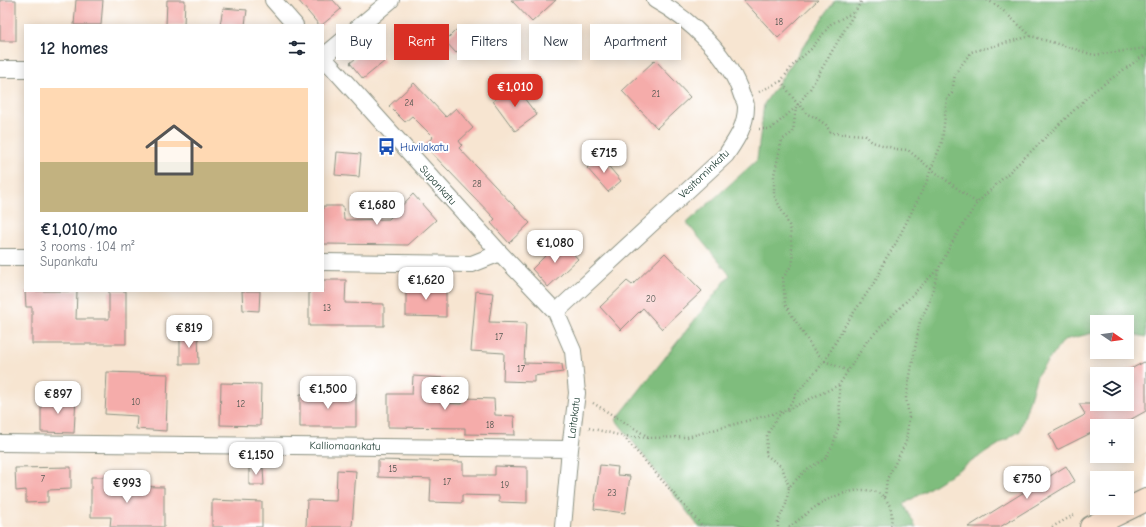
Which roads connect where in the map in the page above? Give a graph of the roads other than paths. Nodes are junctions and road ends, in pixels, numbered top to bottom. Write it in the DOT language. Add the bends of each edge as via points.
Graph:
graph roads {
  1 [pos="273,0"];
  2 [pos="391,0"];
  3 [pos="655,0"];
  4 [pos="294,24"];
  5 [pos="324,56"];
  6 [pos="324,58"];
  7 [pos="0,69"];
  8 [pos="24,69"];
  9 [pos="500,254"];
  10 [pos="0,257"];
  11 [pos="24,257"];
  12 [pos="324,262"];
  13 [pos="556,312"];
  14 [pos="0,443"];
  15 [pos="570,449"];
  16 [pos="1146,500"];
  17 [pos="563,527"];
  18 [pos="1091,527"];
  1 -- 4 [label="street"];
  2 -- 5 [label="street"];
  3 -- 13 [label="street, Vesitorninkatu" via="669,7 708,41 727,64 740,88 746,107 743,129 726,155"];
  6 -- 9 [label="street, Supankatu"];
  7 -- 8 [label="street"];
  9 -- 12 [label="street" via="472,264"];
  9 -- 13 [label="street, Supankatu"];
  10 -- 11 [label="street"];
  13 -- 15 [label="street, Laitakatu" via="573,351 577,393"];
  14 -- 15 [label="street, Kalliomaankatu"];
  15 -- 17 [label="street, Laitakatu"];
  16 -- 18 [label="street"];
}
